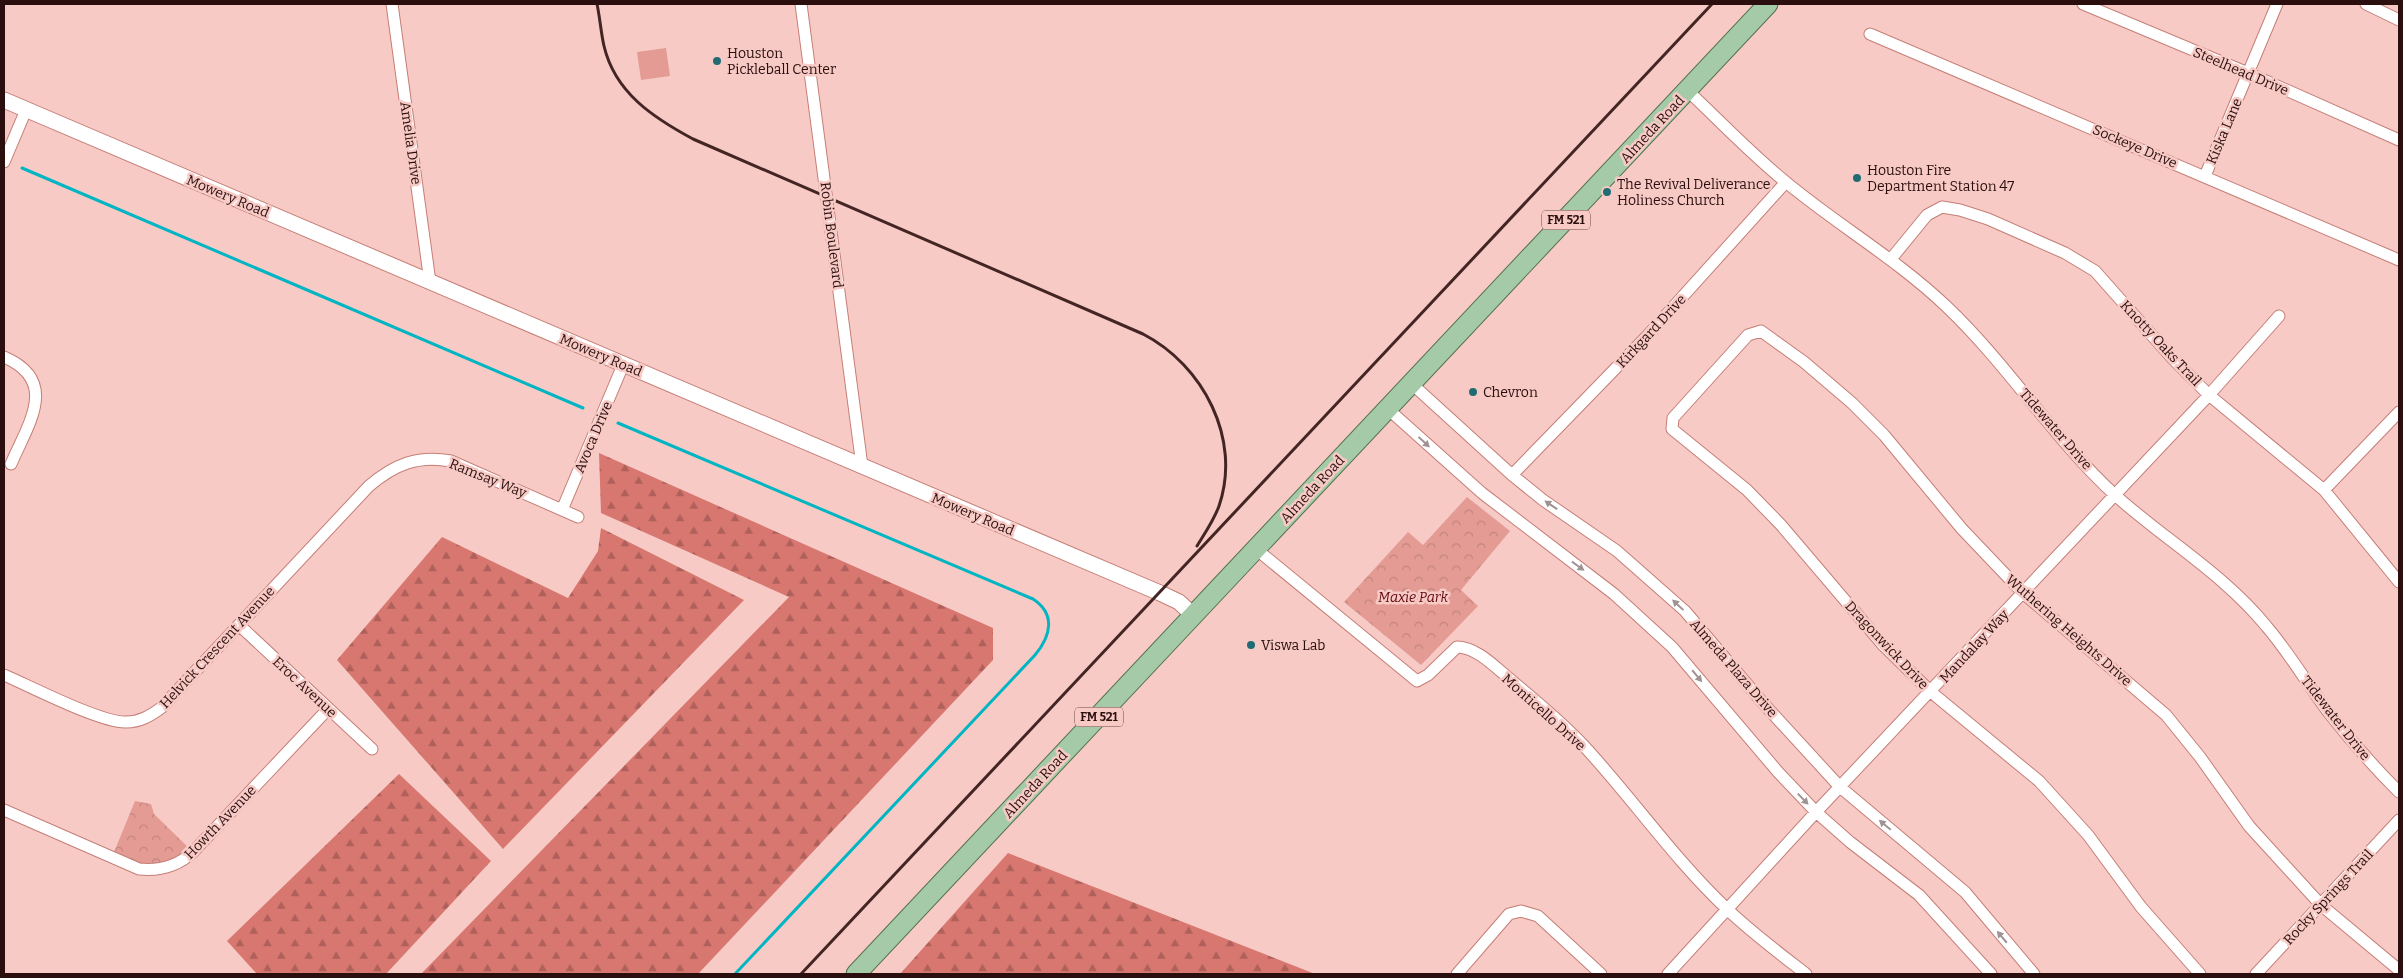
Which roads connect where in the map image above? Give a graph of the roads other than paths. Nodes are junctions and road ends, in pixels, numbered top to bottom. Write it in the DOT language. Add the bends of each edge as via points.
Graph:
graph roads {
  1 [pos="392,4"];
  2 [pos="801,4"];
  3 [pos="1768,4"];
  4 [pos="2082,4"];
  5 [pos="2277,4"];
  6 [pos="2366,4"];
  7 [pos="2399,20"];
  8 [pos="1870,34"];
  9 [pos="2248,73"];
  10 [pos="1687,90"];
  11 [pos="4,100"];
  12 [pos="26,110"];
  13 [pos="2399,140"];
  14 [pos="4,162"];
  15 [pos="2205,176"];
  16 [pos="1786,182"];
  17 [pos="1891,259"];
  18 [pos="2399,260"];
  19 [pos="430,282"];
  20 [pos="2279,316"];
  21 [pos="4,357"];
  22 [pos="624,365"];
  23 [pos="1412,384"];
  24 [pos="2209,395"];
  25 [pos="1686,402"];
  26 [pos="1388,409"];
  27 [pos="2399,412"];
  28 [pos="11,464"];
  29 [pos="862,466"];
  30 [pos="394,467"];
  31 [pos="1512,475"];
  32 [pos="2324,490"];
  33 [pos="2114,494"];
  34 [pos="562,510"];
  35 [pos="578,517"];
  36 [pos="1256,549"];
  37 [pos="2399,582"];
  38 [pos="2023,593"];
  39 [pos="1194,616"];
  40 [pos="238,625"];
  41 [pos="4,675"];
  42 [pos="1931,692"];
  43 [pos="328,708"];
  44 [pos="372,749"];
  45 [pos="1840,787"];
  46 [pos="2399,792"];
  47 [pos="4,810"];
  48 [pos="1816,812"];
  49 [pos="2399,820"];
  50 [pos="2321,905"];
  51 [pos="1727,910"];
  52 [pos="2399,970"];
  53 [pos="856,974"];
  54 [pos="1457,974"];
  55 [pos="1601,974"];
  56 [pos="1668,974"];
  57 [pos="1806,974"];
  58 [pos="1991,974"];
  59 [pos="2034,974"];
  60 [pos="2200,974"];
  61 [pos="2256,974"];
  1 -- 19 [label="street, Amelia Drive"];
  2 -- 29 [label="street, Robin Boulevard"];
  3 -- 10 [label="main road, Almeda Road / FM 521"];
  4 -- 9 [label="street, Steelhead Drive"];
  5 -- 9 [label="street, Kiska Lane"];
  6 -- 7 [label="street"];
  8 -- 15 [label="street, Sockeye Drive"];
  9 -- 13 [label="street, Steelhead Drive"];
  9 -- 15 [label="street, Kiska Lane"];
  10 -- 16 [label="street, Tidewater Drive"];
  10 -- 23 [label="main road, Almeda Road / FM 521"];
  11 -- 12 [label="street, Mowery Road"];
  12 -- 14 [label="street"];
  12 -- 19 [label="street, Mowery Road"];
  15 -- 18 [label="street, Sockeye Drive"];
  16 -- 17 [label="street, Tidewater Drive"];
  16 -- 31 [label="street, Kirkgard Drive" via="1648,335"];
  17 -- 24 [label="street, Knotty Oaks Trail" via="1927,215 1942,208 1988,219 2065,253 2095,271"];
  17 -- 33 [label="street, Tidewater Drive" via="1946,306 1991,353"];
  19 -- 22 [label="street, Mowery Road"];
  20 -- 24 [label="street, Mandalay Way"];
  21 -- 28 [label="street" via="26,370 35,382 37,395"];
  22 -- 29 [label="street, Mowery Road"];
  22 -- 34 [label="street, Avoca Drive"];
  23 -- 26 [label="main road, Almeda Road / FM 521"];
  23 -- 31 [label="street, Almeda Plaza Drive"];
  24 -- 32 [label="street, Knotty Oaks Trail"];
  24 -- 33 [label="street, Mandalay Way"];
  25 -- 38 [label="street, Wuthering Heights Drive" via="1748,335 1761,331 1804,362 1869,420"];
  25 -- 42 [label="street, Dragonwick Drive" via="1672,418 1672,429 1747,490 1782,525 1883,645"];
  26 -- 36 [label="main road, Almeda Road / FM 521"];
  26 -- 48 [label="street, one-way" via="1482,493 1534,536 1614,594 1672,647 1749,741"];
  27 -- 32 [label="street"];
  29 -- 39 [label="street, Mowery Road" via="1160,592"];
  30 -- 34 [label="street, Ramsay Way" via="422,459 451,461"];
  30 -- 40 [label="street, Helvick Crescent Avenue" via="369,486"];
  45 -- 31 [label="street, Almeda Plaza Drive, one-way" via="1685,611 1617,551"];
  32 -- 37 [label="street, Knotty Oaks Trail"];
  33 -- 38 [label="street, Mandalay Way"];
  33 -- 46 [label="street, Tidewater Drive" via="2216,574 2267,626 2367,760"];
  34 -- 35 [label="street, Ramsay Way"];
  36 -- 39 [label="main road, Almeda Road / FM 521"];
  36 -- 51 [label="street, Monticello Drive" via="1417,681 1428,675 1457,647 1472,650 1498,669 1584,746 1678,859"];
  38 -- 42 [label="street, Mandalay Way"];
  38 -- 50 [label="street, Wuthering Heights Drive" via="2166,715 2249,826"];
  39 -- 53 [label="main road, Almeda Road / FM 521"];
  40 -- 41 [label="street, Helvick Crescent Avenue" via="161,708 140,720 127,722 104,718"];
  40 -- 43 [label="street, Eroc Avenue"];
  42 -- 45 [label="street, Mandalay Way"];
  42 -- 60 [label="street, Dragonwick Drive" via="2039,781 2088,834 2141,907"];
  43 -- 44 [label="street, Eroc Avenue"];
  43 -- 47 [label="street, Howth Avenue" via="197,848 172,866 154,870 139,868"];
  45 -- 48 [label="street, Mandalay Way"];
  59 -- 45 [label="street, Almeda Plaza Drive, one-way" via="1965,892"];
  48 -- 51 [label="street, Mandalay Way"];
  48 -- 58 [label="street" via="1918,895"];
  49 -- 50 [label="street, Rocky Springs Trail"];
  50 -- 52 [label="street, Wuthering Heights Drive"];
  50 -- 61 [label="street, Rocky Springs Trail"];
  51 -- 56 [label="street, Mandalay Way"];
  51 -- 57 [label="street, Monticello Drive"];
  54 -- 55 [label="street" via="1510,914 1521,911 1538,916"];
}
